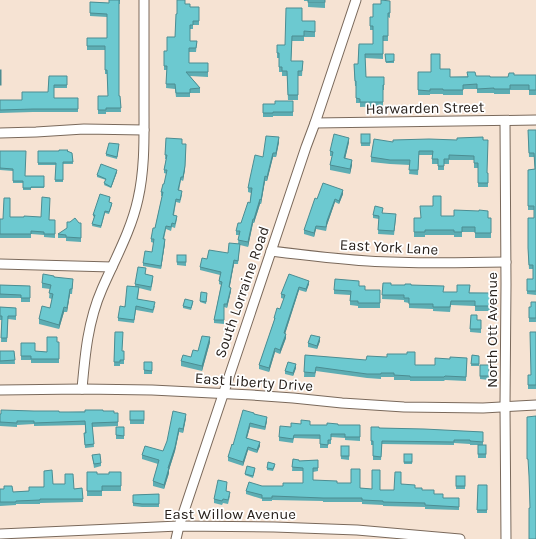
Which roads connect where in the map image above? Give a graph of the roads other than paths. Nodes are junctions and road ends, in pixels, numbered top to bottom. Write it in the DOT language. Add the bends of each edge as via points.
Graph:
graph roads {
  1 [pos="144,0"];
  2 [pos="356,0"];
  3 [pos="536,120"];
  4 [pos="505,121"];
  5 [pos="315,123"];
  6 [pos="144,130"];
  7 [pos="0,133"];
  8 [pos="271,251"];
  9 [pos="506,262"];
  10 [pos="0,264"];
  11 [pos="112,267"];
  12 [pos="82,389"];
  13 [pos="0,390"];
  14 [pos="223,393"];
  15 [pos="536,405"];
  16 [pos="505,406"];
  17 [pos="179,526"];
  18 [pos="0,534"];
  19 [pos="176,539"];
  20 [pos="460,539"];
  21 [pos="506,539"];
  1 -- 6 [label="street"];
  2 -- 5 [label="street, South Lorraine Road"];
  3 -- 4 [label="street, Harwarden Street"];
  4 -- 5 [label="street, Harwarden Street"];
  4 -- 9 [label="street, North Ott Avenue"];
  5 -- 8 [label="street, South Lorraine Road"];
  6 -- 7 [label="street" via="84,129"];
  6 -- 11 [label="street" via="143,166 138,200"];
  8 -- 9 [label="street, East York Lane" via="392,262"];
  8 -- 14 [label="street, South Lorraine Road"];
  9 -- 16 [label="street, North Ott Avenue"];
  10 -- 11 [label="street"];
  11 -- 12 [label="street" via="90,324"];
  12 -- 13 [label="street, East Liberty Drive"];
  12 -- 14 [label="street, East Liberty Drive"];
  14 -- 16 [label="street, East Liberty Drive" via="384,406"];
  14 -- 17 [label="street, South Lorraine Road"];
  15 -- 16 [label="street, East Liberty Drive"];
  16 -- 21 [label="street, North Ott Avenue"];
  17 -- 18 [label="street, East Willow Avenue"];
  17 -- 19 [label="street, South Lorraine Road"];
  17 -- 20 [label="street, East Willow Avenue" via="282,527"];
}
